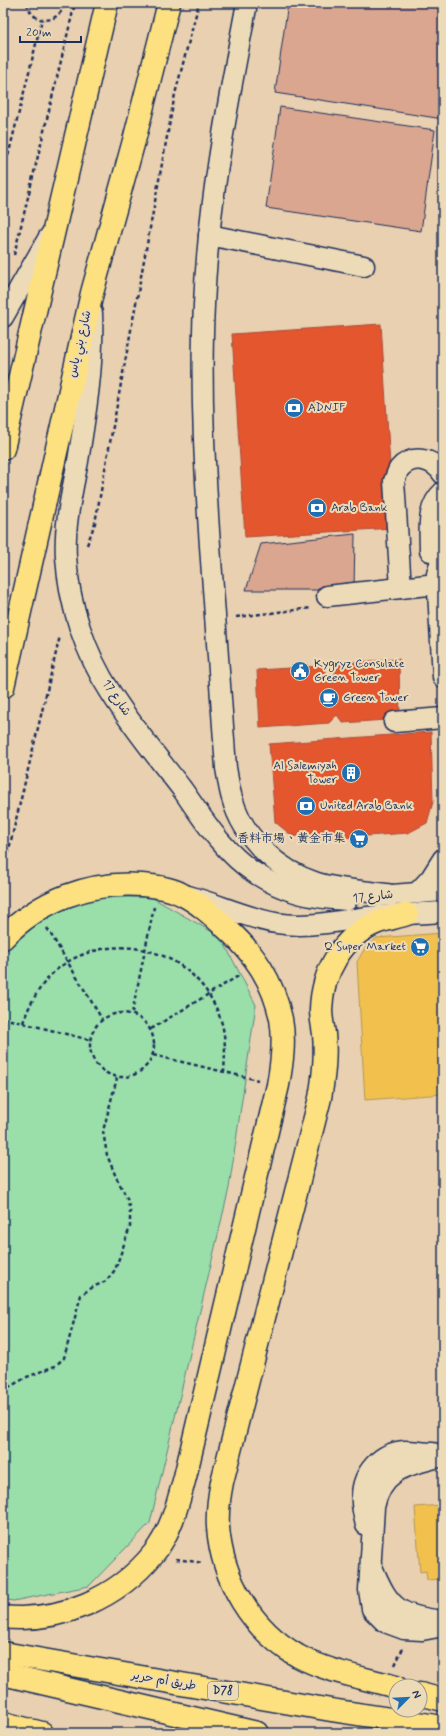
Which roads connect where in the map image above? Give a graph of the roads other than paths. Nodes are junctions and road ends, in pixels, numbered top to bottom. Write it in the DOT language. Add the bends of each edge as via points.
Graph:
graph roads {
  1 [pos="108,3"];
  2 [pos="168,3"];
  3 [pos="247,3"];
  4 [pos="54,228"];
  5 [pos="209,235"];
  6 [pos="364,266"];
  7 [pos="92,293"];
  8 [pos="3,317"];
  9 [pos="3,449"];
  10 [pos="443,474"];
  11 [pos="443,492"];
  12 [pos="443,528"];
  13 [pos="437,579"];
  14 [pos="401,588"];
  15 [pos="327,596"];
  16 [pos="443,677"];
  17 [pos="3,687"];
  18 [pos="443,718"];
  19 [pos="394,722"];
  20 [pos="443,859"];
  21 [pos="443,890"];
  22 [pos="417,893"];
  23 [pos="183,894"];
  24 [pos="392,895"];
  25 [pos="443,912"];
  26 [pos="408,914"];
  27 [pos="3,938"];
  28 [pos="443,1455"];
  29 [pos="371,1557"];
  30 [pos="3,1617"];
  31 [pos="443,1620"];
  32 [pos="443,1626"];
  33 [pos="3,1653"];
  34 [pos="3,1674"];
  35 [pos="388,1685"];
  36 [pos="428,1696"];
  37 [pos="443,1700"];
  38 [pos="3,1723"];
  39 [pos="443,1727"];
  40 [pos="42,1733"];
  41 [pos="256,1733"];
  1 -- 4 [label="main road"];
  2 -- 7 [label="main road, شارع بني ياس" via="136,137"];
  3 -- 5 [label="street" via="223,129"];
  4 -- 8 [label="street"];
  4 -- 9 [label="main road"];
  5 -- 6 [label="street"];
  5 -- 24 [label="street" via="204,310 202,420 226,768 232,799 245,827 264,852 289,871 318,884"];
  7 -- 17 [label="main road, شارع بني ياس"];
  7 -- 24 [label="street, شارع 17" via="90,384 68,520 66,556 70,594 94,662 111,693 209,826 229,852 254,873 283,888 314,898 347,900"];
  10 -- 14 [label="street" via="432,462 420,459 408,462 399,470 394,481"];
  11 -- 13 [label="street" via="435,502 430,518 430,560"];
  12 -- 13 [label="street"];
  13 -- 14 [label="street"];
  13 -- 16 [label="street"];
  14 -- 15 [label="street"];
  18 -- 19 [label="street"];
  20 -- 22 [label="street" via="431,878"];
  21 -- 22 [label="street, شارع 17"];
  22 -- 24 [label="street, شارع 17"];
  23 -- 26 [label="street, شارع 17" via="256,919 296,926"];
  23 -- 27 [label="main road" via="158,887 127,884 96,887 65,896 37,910"];
  23 -- 30 [label="main road" via="211,914 259,963 272,988 281,1020 283,1053 278,1085 185,1478 167,1530 154,1553 130,1578 108,1593 73,1610 41,1618"];
  25 -- 26 [label="street, شارع 17"];
  26 -- 35 [label="main road" via="377,922 358,934 338,955 330,968 323,989 321,1011 325,1055 320,1098 218,1504 220,1548 238,1595 254,1619 274,1640 298,1656 324,1667"];
  28 -- 29 [label="street" via="404,1451 386,1456 370,1469 362,1497"];
  29 -- 31 [label="street" via="381,1589 394,1606 418,1617"];
  29 -- 32 [label="street" via="370,1600 372,1608 385,1622 394,1627 413,1631"];
  33 -- 39 [label="main road, طريق أم حرير / D78" via="323,1709"];
  34 -- 41 [label="main road"];
  36 -- 37 [label="main road"];
  38 -- 40 [label="main road"];
}
